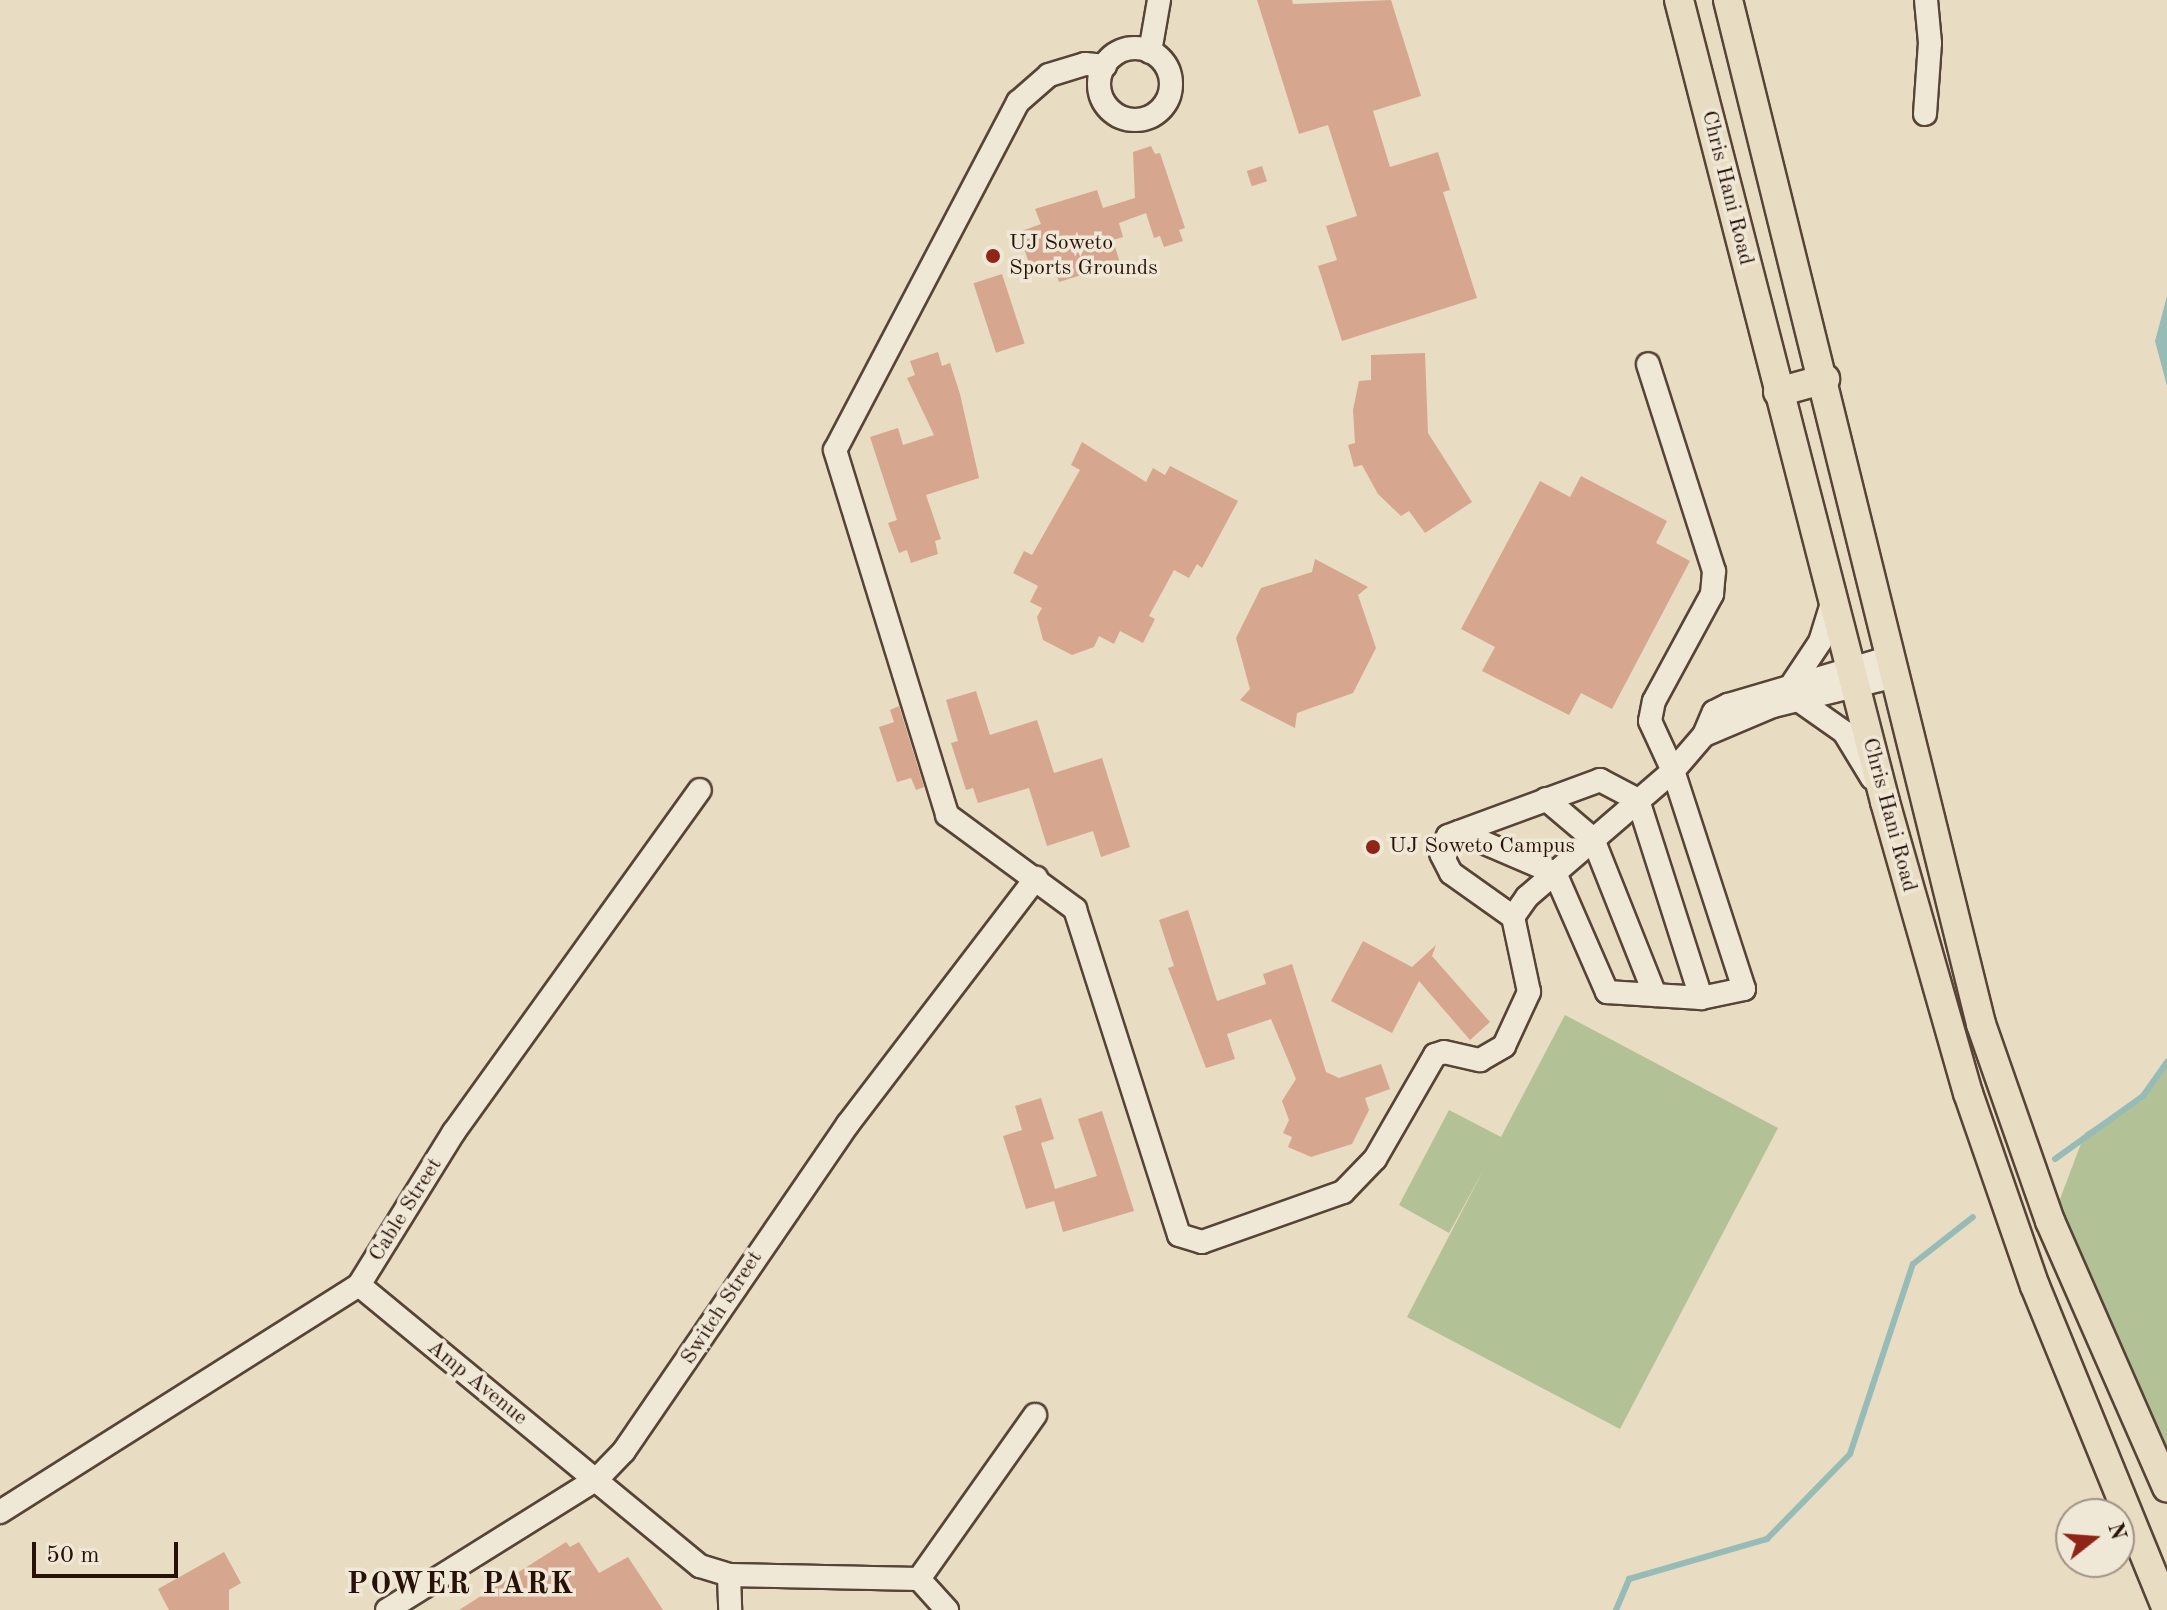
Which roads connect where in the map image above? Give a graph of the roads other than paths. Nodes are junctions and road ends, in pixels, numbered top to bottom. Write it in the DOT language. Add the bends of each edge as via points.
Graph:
graph roads {
  1 [pos="1159,0"];
  2 [pos="1679,0"];
  3 [pos="1728,0"];
  4 [pos="1926,0"];
  5 [pos="1150,52"];
  6 [pos="1105,66"];
  7 [pos="1925,114"];
  8 [pos="1648,364"];
  9 [pos="1825,379"];
  10 [pos="1778,392"];
  11 [pos="1833,594"];
  12 [pos="1893,667"];
  13 [pos="1852,676"];
  14 [pos="1795,692"];
  15 [pos="1673,771"];
  16 [pos="700,790"];
  17 [pos="1546,799"];
  18 [pos="1638,800"];
  19 [pos="1885,802"];
  20 [pos="1459,832"];
  21 [pos="1593,839"];
  22 [pos="1555,873"];
  23 [pos="1036,878"];
  24 [pos="1513,917"];
  25 [pos="1655,995"];
  26 [pos="1701,998"];
  27 [pos="359,1285"];
  28 [pos="1035,1415"];
  29 [pos="598,1478"];
  30 [pos="2167,1487"];
  31 [pos="0,1512"];
  32 [pos="729,1575"];
  33 [pos="919,1579"];
  34 [pos="2167,1609"];
  35 [pos="387,1610"];
  36 [pos="730,1610"];
  37 [pos="947,1610"];
  1 -- 5 [label="street"];
  2 -- 10 [label="main road, Chris Hani Road"];
  3 -- 9 [label="main road, Chris Hani Road"];
  4 -- 7 [label="street" via="1930,43"];
  5 -- 6 [label="street" via="1128,49"];
  5 -- 6 [label="street" via="1167,68 1170,91 1149,117 1125,119 1106,105 1099,82"];
  6 -- 23 [label="street" via="1085,64 1049,75 1018,102 835,450 947,815"];
  8 -- 15 [label="street" via="1714,571 1712,594 1651,711 1655,737"];
  9 -- 10 [label="main road"];
  9 -- 12 [label="main road, Chris Hani Road"];
  10 -- 11 [label="main road, Chris Hani Road"];
  11 -- 13 [label="main road, Chris Hani Road"];
  11 -- 14 [label="street" via="1820,642"];
  12 -- 13 [label="street"];
  12 -- 30 [label="main road, Chris Hani Road" via="1953,922 2015,1126 2093,1329"];
  13 -- 14 [label="street"];
  13 -- 19 [label="main road, Chris Hani Road"];
  14 -- 15 [label="street" via="1721,708"];
  14 -- 19 [label="street" via="1844,732"];
  15 -- 18 [label="street"];
  15 -- 26 [label="street" via="1746,981 1741,992"];
  16 -- 27 [label="street, Cable Street" via="454,1132"];
  17 -- 18 [label="street" via="1600,780"];
  17 -- 20 [label="street"];
  17 -- 21 [label="street"];
  18 -- 21 [label="street"];
  18 -- 26 [label="street"];
  19 -- 34 [label="main road, Chris Hani Road" via="1950,1036 2012,1220"];
  20 -- 22 [label="street"];
  20 -- 24 [label="street" via="1443,840 1444,863 1480,897"];
  21 -- 22 [label="street"];
  21 -- 25 [label="street"];
  22 -- 24 [label="street"];
  22 -- 25 [label="street" via="1603,987 1612,993"];
  23 -- 24 [label="street" via="1075,909 1174,1224 1184,1240 1195,1243 1343,1192 1375,1159 1435,1055 1480,1060 1498,1052 1523,1013 1529,992"];
  23 -- 29 [label="street, Switch Street" via="848,1124 752,1259 668,1392"];
  25 -- 26 [label="street"];
  27 -- 29 [label="street, Amp Avenue"];
  27 -- 31 [label="street, Cable Street"];
  28 -- 33 [label="street"];
  29 -- 32 [label="street, Amp Avenue" via="625,1507 700,1566"];
  29 -- 35 [label="street, Switch Street"];
  32 -- 33 [label="street"];
  32 -- 36 [label="street"];
  33 -- 37 [label="street"];
}
